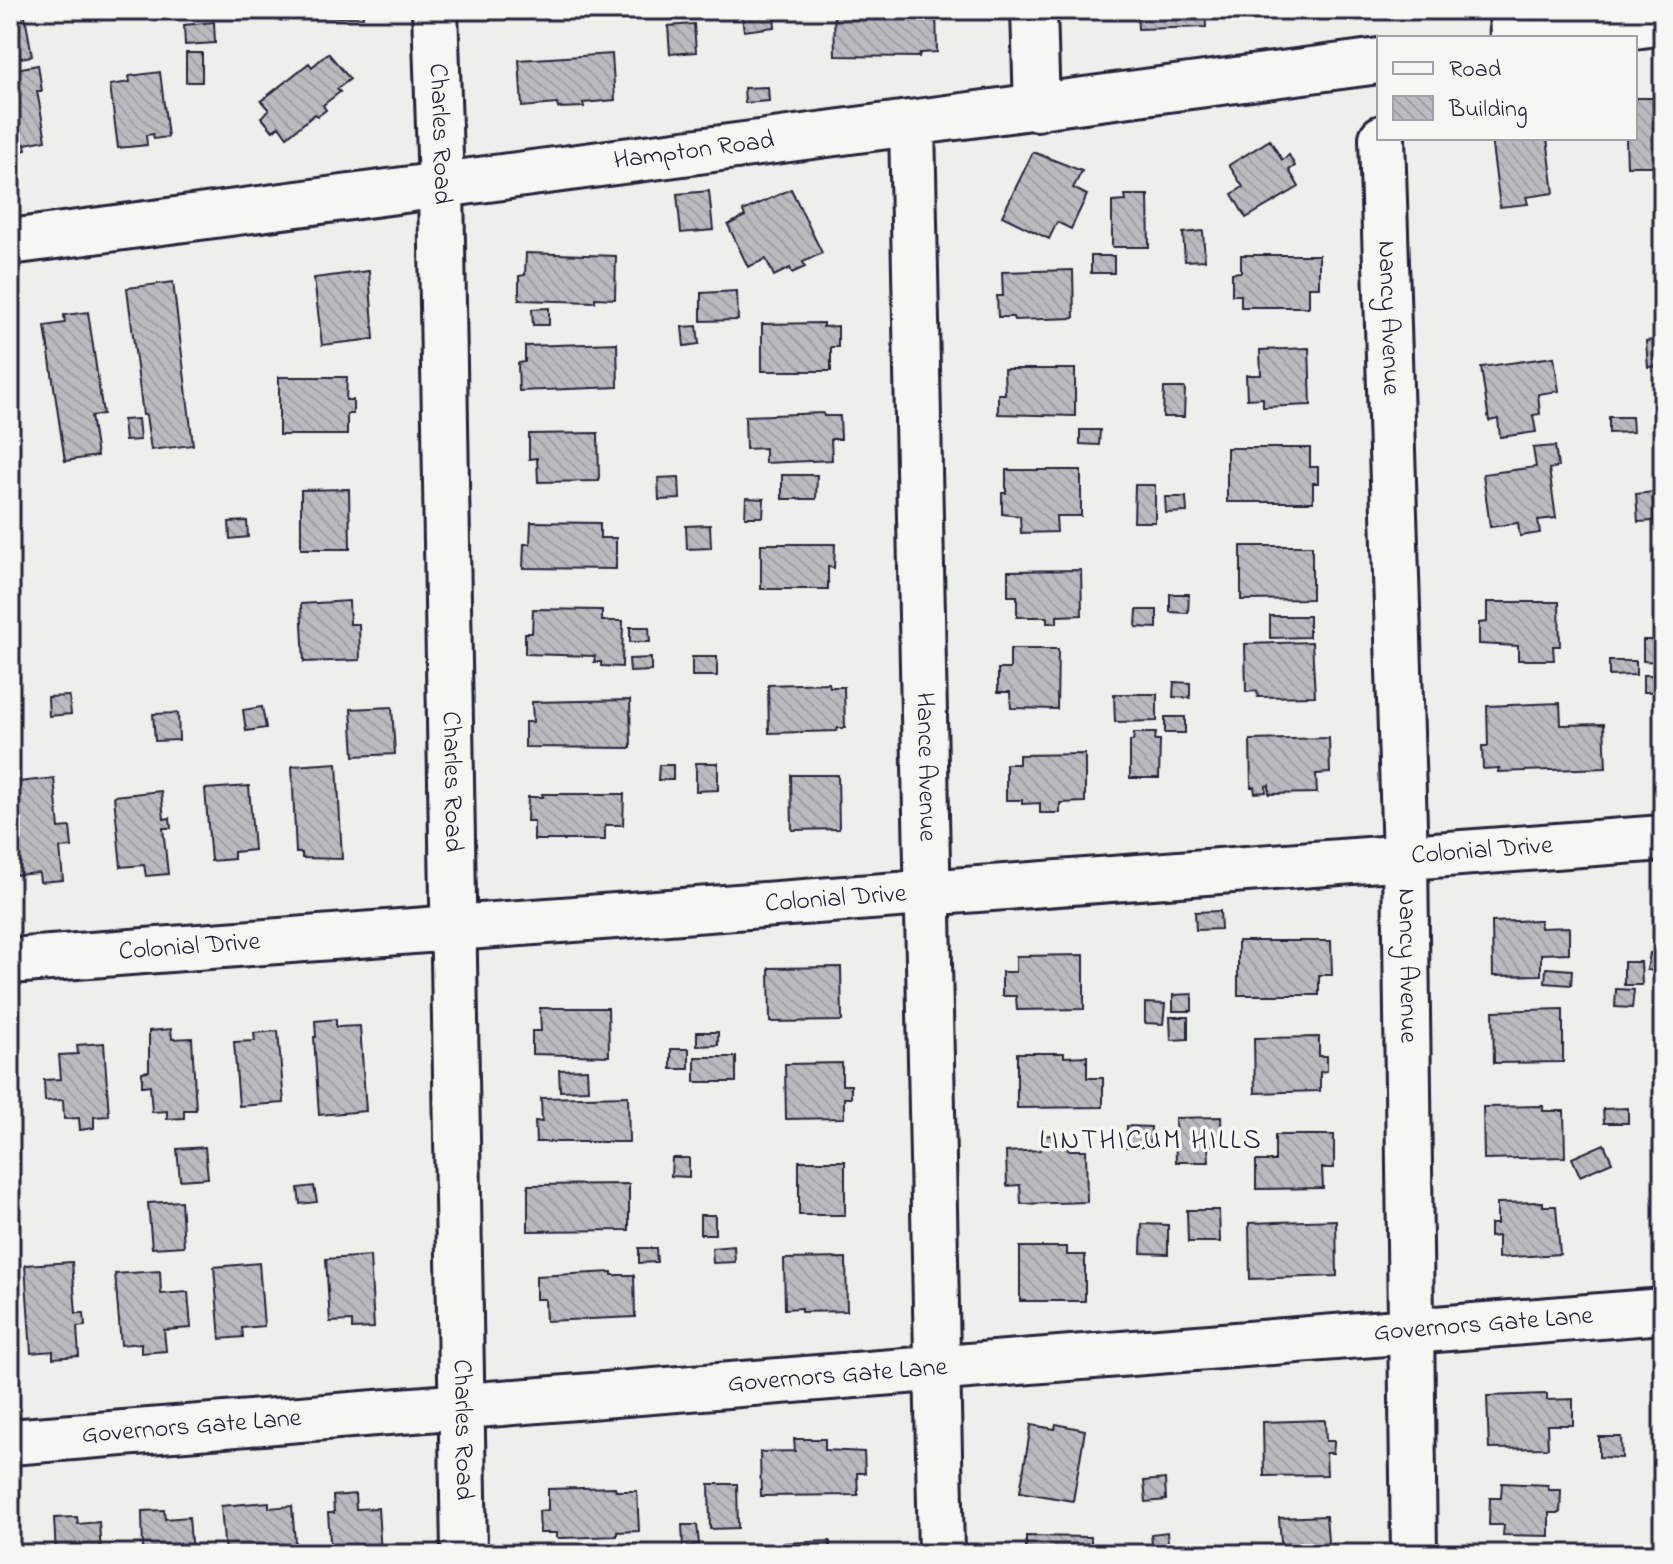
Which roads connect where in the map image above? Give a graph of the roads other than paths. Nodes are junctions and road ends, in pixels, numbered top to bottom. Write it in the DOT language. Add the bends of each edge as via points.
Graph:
graph roads {
  1 [pos="435,10"];
  2 [pos="1034,10"];
  3 [pos="1512,10"];
  4 [pos="1663,22"];
  5 [pos="1513,36"];
  6 [pos="1562,36"];
  7 [pos="1377,61"];
  8 [pos="1037,108"];
  9 [pos="912,123"];
  10 [pos="1382,140"];
  11 [pos="441,186"];
  12 [pos="10,242"];
  13 [pos="1663,838"];
  14 [pos="1405,857"];
  15 [pos="928,893"];
  16 [pos="452,928"];
  17 [pos="10,961"];
  18 [pos="1663,1311"];
  19 [pos="1411,1332"];
  20 [pos="937,1369"];
  21 [pos="461,1408"];
  22 [pos="10,1442"];
  23 [pos="464,1554"];
  24 [pos="941,1554"];
  25 [pos="1414,1554"];
  1 -- 11 [label="street, Charles Road"];
  2 -- 8 [label="street"];
  3 -- 5 [label="street"];
  4 -- 6 [label="street"];
  7 -- 8 [label="street, Hampton Road"];
  8 -- 9 [label="street, Hampton Road"];
  9 -- 11 [label="street, Hampton Road"];
  9 -- 15 [label="street, Hance Avenue"];
  10 -- 14 [label="street, Nancy Avenue"];
  11 -- 12 [label="street, Hampton Road"];
  11 -- 16 [label="street, Charles Road"];
  13 -- 14 [label="street, Colonial Drive"];
  14 -- 15 [label="street, Colonial Drive"];
  14 -- 19 [label="street, Nancy Avenue"];
  15 -- 16 [label="street, Colonial Drive"];
  15 -- 20 [label="street, Hance Avenue"];
  16 -- 17 [label="street, Colonial Drive"];
  16 -- 21 [label="street, Charles Road"];
  18 -- 19 [label="street, Governors Gate Lane"];
  19 -- 20 [label="street, Governors Gate Lane"];
  19 -- 25 [label="street, Nancy Avenue"];
  20 -- 21 [label="street, Governors Gate Lane"];
  20 -- 24 [label="street, Hance Avenue"];
  21 -- 22 [label="street, Governors Gate Lane"];
  21 -- 23 [label="street, Charles Road"];
}
